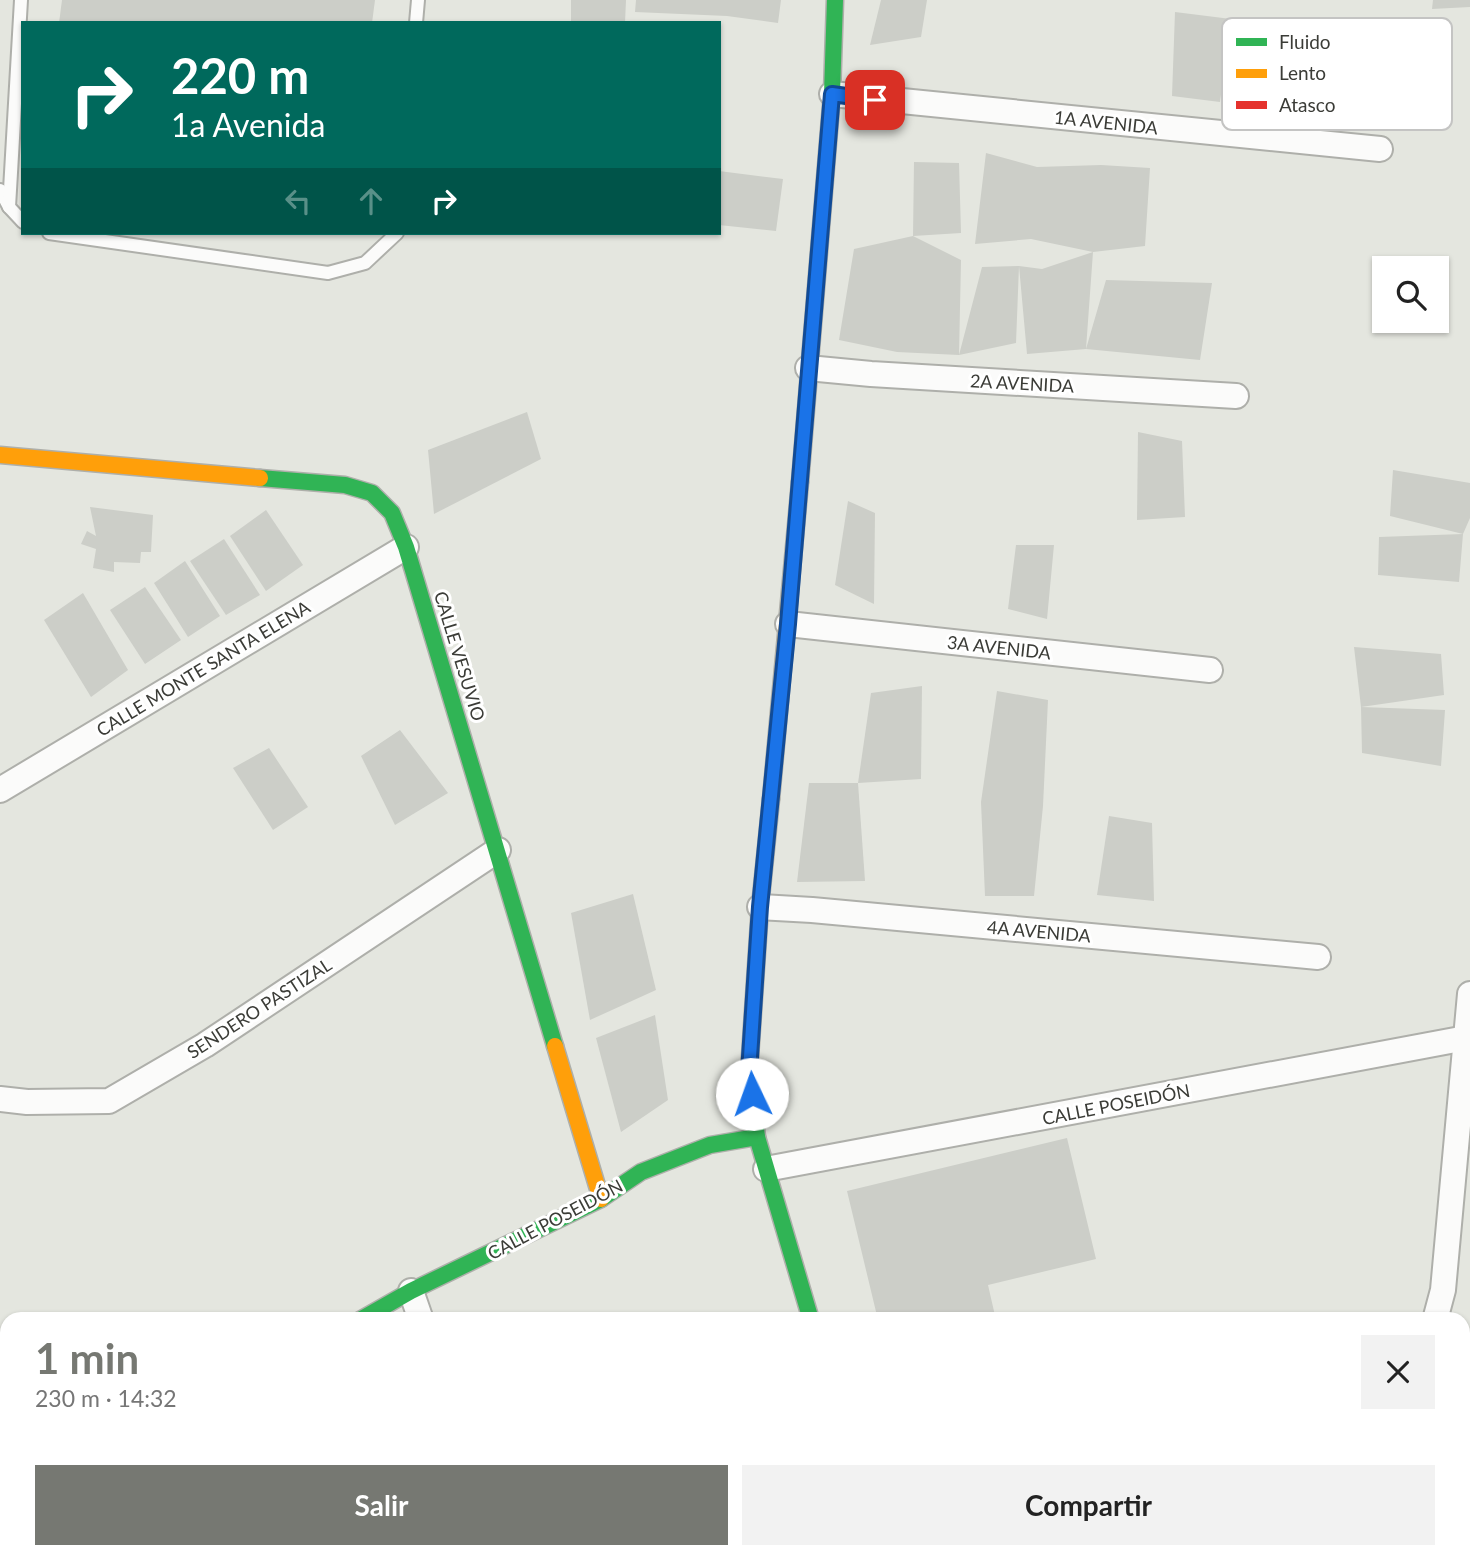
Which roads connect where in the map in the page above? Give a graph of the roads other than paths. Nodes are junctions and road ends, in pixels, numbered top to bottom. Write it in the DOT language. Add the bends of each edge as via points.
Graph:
graph roads {
  1 [pos="21,0"];
  2 [pos="418,0"];
  3 [pos="835,0"];
  4 [pos="416,21"];
  5 [pos="832,94"];
  6 [pos="1380,149"];
  7 [pos="0,190"];
  8 [pos="9,207"];
  9 [pos="21,220"];
  10 [pos="63,235"];
  11 [pos="395,235"];
  12 [pos="808,368"];
  13 [pos="1236,396"];
  14 [pos="0,455"];
  15 [pos="406,547"];
  16 [pos="788,624"];
  17 [pos="1210,670"];
  18 [pos="0,790"];
  19 [pos="498,850"];
  20 [pos="760,907"];
  21 [pos="1318,957"];
  22 [pos="1470,993"];
  23 [pos="1466,1038"];
  24 [pos="0,1099"];
  25 [pos="757,1137"];
  26 [pos="766,1169"];
  27 [pos="601,1199"];
  28 [pos="411,1291"];
  29 [pos="374,1312"];
  30 [pos="418,1312"];
  31 [pos="809,1312"];
  32 [pos="1437,1312"];
  1 -- 8 [label="lane"];
  2 -- 4 [label="lane"];
  3 -- 5 [label="street"];
  5 -- 6 [label="street, 1A AVENIDA"];
  5 -- 12 [label="street"];
  7 -- 8 [label="lane"];
  8 -- 9 [label="lane"];
  10 -- 11 [label="lane" via="328,272 365,263"];
  12 -- 13 [label="street, 2A AVENIDA"];
  12 -- 16 [label="street"];
  14 -- 15 [label="street, CALLE VESUVIO" via="345,485 372,493 392,513"];
  15 -- 18 [label="street, CALLE MONTE SANTA ELENA"];
  15 -- 19 [label="street, CALLE VESUVIO"];
  16 -- 17 [label="street, 3A AVENIDA"];
  16 -- 20 [label="street"];
  19 -- 24 [label="street, SENDERO PASTIZAL" via="205,1045 109,1101"];
  19 -- 27 [label="street, CALLE VESUVIO"];
  20 -- 21 [label="street, 4A AVENIDA"];
  20 -- 25 [label="street" via="749,1072"];
  22 -- 23 [label="street"];
  23 -- 26 [label="street, CALLE POSEIDÓN"];
  23 -- 32 [label="street" via="1443,1290"];
  25 -- 26 [label="street"];
  25 -- 27 [label="street, CALLE POSEIDÓN" via="681,1155 641,1172"];
  26 -- 31 [label="street"];
  27 -- 28 [label="street, CALLE POSEIDÓN"];
  28 -- 29 [label="street, CALLE POSEIDÓN"];
  28 -- 30 [label="street"];
}
